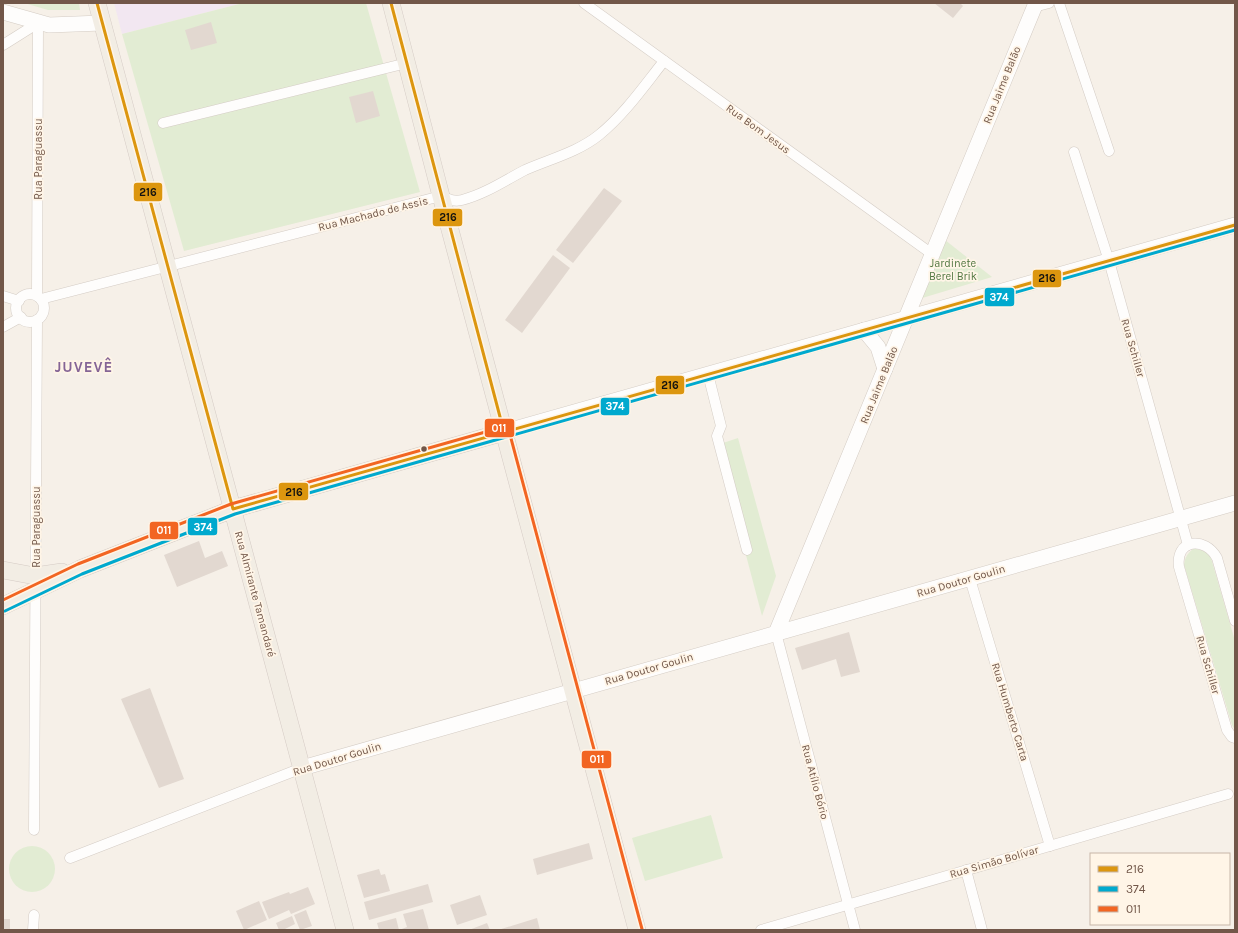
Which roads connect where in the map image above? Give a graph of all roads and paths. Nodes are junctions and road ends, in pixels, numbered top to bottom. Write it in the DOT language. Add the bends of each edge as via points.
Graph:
graph roads {
  1 [pos="97,3"];
  2 [pos="392,3"];
  3 [pos="584,3"];
  4 [pos="1049,3"];
  5 [pos="1059,3"];
  6 [pos="1035,5"];
  7 [pos="3,12"];
  8 [pos="38,23"];
  9 [pos="102,23"];
  10 [pos="3,45"];
  11 [pos="664,61"];
  12 [pos="407,63"];
  13 [pos="163,123"];
  14 [pos="1109,151"];
  15 [pos="1074,152"];
  16 [pos="441,196"];
  17 [pos="1235,225"];
  18 [pos="932,254"];
  19 [pos="1108,261"];
  20 [pos="168,266"];
  21 [pos="3,296"];
  22 [pos="39,297"];
  23 [pos="19,301"];
  24 [pos="21,317"];
  25 [pos="906,318"];
  26 [pos="37,320"];
  27 [pos="3,327"];
  28 [pos="864,330"];
  29 [pos="885,369"];
  30 [pos="708,374"];
  31 [pos="504,432"];
  32 [pos="1235,503"];
  33 [pos="233,509"];
  34 [pos="1181,519"];
  35 [pos="1188,545"];
  36 [pos="747,550"];
  37 [pos="3,570"];
  38 [pos="970,578"];
  39 [pos="35,583"];
  40 [pos="3,606"];
  41 [pos="1235,621"];
  42 [pos="776,633"];
  43 [pos="573,691"];
  44 [pos="1235,738"];
  45 [pos="302,768"];
  46 [pos="1228,794"];
  47 [pos="34,830"];
  48 [pos="1050,846"];
  49 [pos="70,858"];
  50 [pos="966,870"];
  51 [pos="848,904"];
  52 [pos="34,915"];
  53 [pos="34,930"];
  54 [pos="345,930"];
  55 [pos="637,930"];
  56 [pos="761,930"];
  57 [pos="855,930"];
  58 [pos="982,930"];
  1 -- 9 [label="main road, Rua Almirante Tamandaré"];
  2 -- 12 [label="main road"];
  3 -- 11 [label="street, Rua Bom Jesus"];
  4 -- 6 [label="street"];
  5 -- 14 [label="street"];
  6 -- 18 [label="street, Rua Jaime Balão"];
  7 -- 8 [label="street"];
  8 -- 9 [label="street" via="56,26"];
  8 -- 10 [label="street"];
  8 -- 22 [label="street, Rua Paraguassu"];
  9 -- 20 [label="main road, Rua Almirante Tamandaré"];
  11 -- 16 [label="street, Rua Machado de Assis" via="626,107 589,142 460,201"];
  11 -- 18 [label="street, Rua Bom Jesus"];
  12 -- 13 [label="street"];
  12 -- 16 [label="main road"];
  15 -- 19 [label="street, Rua Schiller"];
  16 -- 20 [label="street, Rua Machado de Assis"];
  16 -- 31 [label="main road"];
  17 -- 19 [label="street"];
  18 -- 25 [label="street, Rua Jaime Balão"];
  19 -- 25 [label="street"];
  19 -- 34 [label="street, Rua Schiller"];
  20 -- 22 [label="street, Rua Machado de Assis"];
  20 -- 33 [label="main road, Rua Almirante Tamandaré"];
  21 -- 23 [label="street"];
  22 -- 23 [label="street" via="29,294"];
  22 -- 26 [label="street" via="44,310"];
  23 -- 24 [label="street" via="17,309"];
  24 -- 26 [label="street" via="28,321"];
  24 -- 27 [label="street"];
  25 -- 28 [label="street"];
  25 -- 29 [label="street, Rua Jaime Balão"];
  26 -- 39 [label="street, Rua Paraguassu"];
  28 -- 29 [label="street" via="878,347"];
  28 -- 30 [label="street"];
  29 -- 42 [label="street, Rua Jaime Balão"];
  30 -- 31 [label="street"];
  30 -- 36 [label="street" via="721,426 717,436"];
  31 -- 33 [label="main road"];
  31 -- 43 [label="main road"];
  32 -- 34 [label="street, Rua Doutor Goulin"];
  33 -- 39 [label="main road" via="80,569"];
  33 -- 45 [label="main road, Rua Almirante Tamandaré"];
  34 -- 35 [label="street, Rua Schiller"];
  34 -- 38 [label="street, Rua Doutor Goulin"];
  35 -- 41 [label="street" via="1203,545 1217,558"];
  35 -- 44 [label="street, Rua Schiller" via="1179,554 1179,567 1227,730"];
  37 -- 39 [label="main road"];
  38 -- 42 [label="street, Rua Doutor Goulin"];
  38 -- 48 [label="street, Rua Humberto Carta"];
  39 -- 40 [label="main road"];
  39 -- 47 [label="street, Rua Paraguassu"];
  42 -- 43 [label="street, Rua Doutor Goulin"];
  42 -- 51 [label="street, Rua Atílio Bório"];
  43 -- 45 [label="street, Rua Doutor Goulin"];
  43 -- 55 [label="main road"];
  45 -- 49 [label="street, Rua Doutor Goulin"];
  45 -- 54 [label="main road, Rua Almirante Tamandaré"];
  46 -- 48 [label="street, Rua Simão Bolívar"];
  48 -- 50 [label="street, Rua Simão Bolívar"];
  50 -- 51 [label="street, Rua Simão Bolívar"];
  50 -- 58 [label="street"];
  51 -- 56 [label="street, Rua Simão Bolívar"];
  51 -- 57 [label="street, Rua Atílio Bório"];
  52 -- 53 [label="street"];
}
